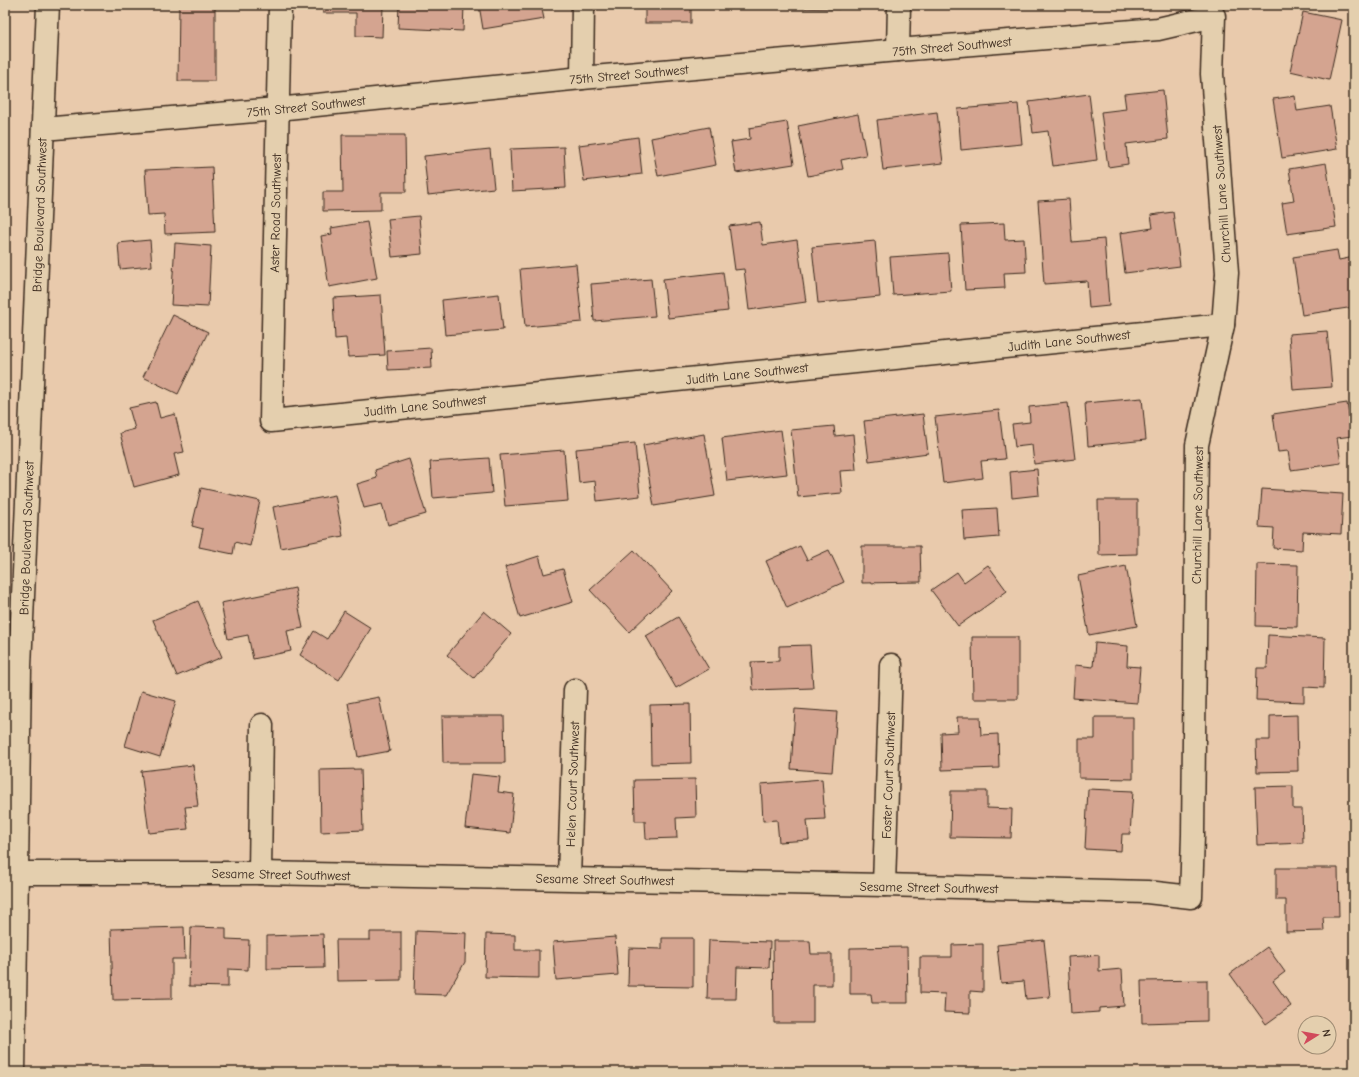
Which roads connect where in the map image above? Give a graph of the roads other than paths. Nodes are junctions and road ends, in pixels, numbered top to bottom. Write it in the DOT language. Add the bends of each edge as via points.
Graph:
graph roads {
  1 [pos="48,5"];
  2 [pos="280,5"];
  3 [pos="583,5"];
  4 [pos="898,5"];
  5 [pos="1214,16"];
  6 [pos="898,50"];
  7 [pos="582,78"];
  8 [pos="277,109"];
  9 [pos="43,129"];
  10 [pos="1223,325"];
  11 [pos="271,421"];
  12 [pos="891,665"];
  13 [pos="13,666"];
  14 [pos="575,690"];
  15 [pos="262,724"];
  16 [pos="18,873"];
  17 [pos="260,873"];
  18 [pos="569,878"];
  19 [pos="884,885"];
  20 [pos="1191,897"];
  21 [pos="14,1072"];
  1 -- 9 [label="street, Bridge Boulevard Southwest"];
  2 -- 8 [label="street, Aster Road Southwest"];
  3 -- 7 [label="street"];
  4 -- 6 [label="street"];
  5 -- 6 [label="street, 75th Street Southwest" via="1158,29"];
  5 -- 10 [label="street, Churchill Lane Southwest" via="1212,74 1227,273"];
  6 -- 7 [label="street, 75th Street Southwest"];
  7 -- 8 [label="street, 75th Street Southwest"];
  8 -- 9 [label="street, 75th Street Southwest"];
  8 -- 11 [label="street, Aster Road Southwest"];
  9 -- 13 [label="street, Bridge Boulevard Southwest"];
  10 -- 11 [label="street, Judith Lane Southwest"];
  10 -- 20 [label="street, Churchill Lane Southwest" via="1196,445"];
  12 -- 19 [label="street, Foster Court Southwest"];
  13 -- 16 [label="street, Bridge Boulevard Southwest"];
  14 -- 18 [label="street, Helen Court Southwest"];
  15 -- 17 [label="street"];
  16 -- 17 [label="street, Sesame Street Southwest"];
  16 -- 21 [label="street, Bridge Boulevard Southwest"];
  17 -- 18 [label="street, Sesame Street Southwest"];
  18 -- 19 [label="street, Sesame Street Southwest"];
  19 -- 20 [label="street, Sesame Street Southwest" via="1147,892"];
}
